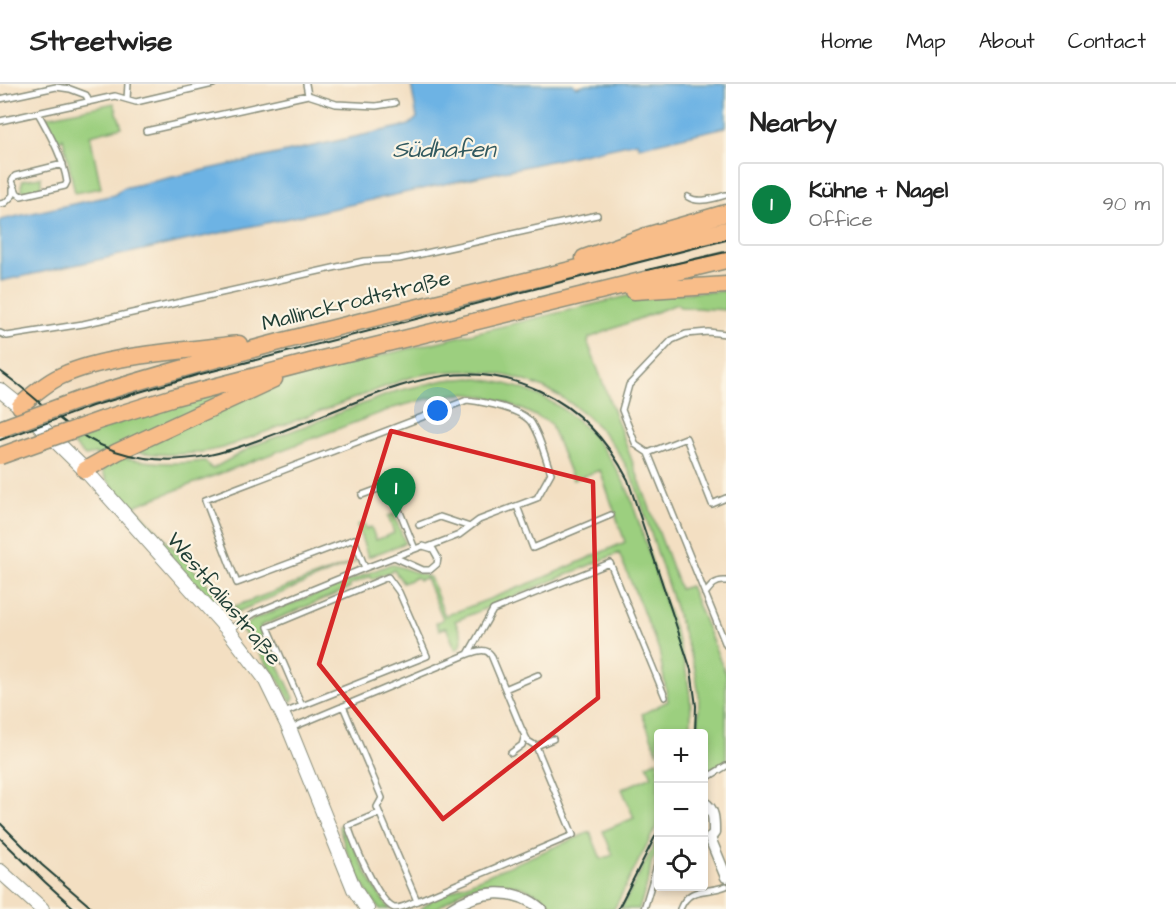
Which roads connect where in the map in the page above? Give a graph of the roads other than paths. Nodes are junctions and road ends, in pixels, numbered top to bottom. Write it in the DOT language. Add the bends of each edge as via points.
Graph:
graph roads {
  1 [pos="128,84"];
  2 [pos="213,84"];
  3 [pos="306,84"];
  4 [pos="192,86"];
  5 [pos="308,95"];
  6 [pos="0,99"];
  7 [pos="127,99"];
  8 [pos="89,102"];
  9 [pos="395,103"];
  10 [pos="38,113"];
  11 [pos="0,121"];
  12 [pos="146,131"];
  13 [pos="63,164"];
  14 [pos="13,188"];
  15 [pos="726,195"];
  16 [pos="688,197"];
  17 [pos="0,204"];
  18 [pos="726,213"];
  19 [pos="597,215"];
  20 [pos="726,230"];
  21 [pos="726,260"];
  22 [pos="510,285"];
  23 [pos="726,285"];
  24 [pos="600,290"];
  25 [pos="0,333"];
  26 [pos="726,333"];
  27 [pos="306,337"];
  28 [pos="310,362"];
  29 [pos="0,390"];
  30 [pos="20,406"];
  31 [pos="0,429"];
  32 [pos="648,453"];
  33 [pos="0,456"];
  34 [pos="85,470"];
  35 [pos="362,495"];
  36 [pos="726,498"];
  37 [pos="517,506"];
  38 [pos="610,515"];
  39 [pos="419,525"];
  40 [pos="470,527"];
  41 [pos="428,547"];
  42 [pos="415,549"];
  43 [pos="394,557"];
  44 [pos="365,568"];
  45 [pos="726,581"];
  46 [pos="705,594"];
  47 [pos="228,630"];
  48 [pos="726,645"];
  49 [pos="468,654"];
  50 [pos="538,675"];
  51 [pos="505,689"];
  52 [pos="665,697"];
  53 [pos="302,706"];
  54 [pos="343,706"];
  55 [pos="283,713"];
  56 [pos="289,728"];
  57 [pos="525,735"];
  58 [pos="553,739"];
  59 [pos="536,746"];
  60 [pos="511,753"];
  61 [pos="726,766"];
  62 [pos="705,783"];
  63 [pos="708,807"];
  64 [pos="379,813"];
  65 [pos="708,836"];
  66 [pos="707,837"];
  67 [pos="0,870"];
  68 [pos="654,875"];
  69 [pos="726,877"];
  70 [pos="726,886"];
  71 [pos="469,899"];
  72 [pos="417,901"];
  73 [pos="42,909"];
  74 [pos="367,909"];
  75 [pos="451,909"];
  76 [pos="458,909"];
  77 [pos="541,909"];
  78 [pos="644,909"];
  79 [pos="680,909"];
  1 -- 7 [label="lane"];
  2 -- 4 [label="lane"];
  3 -- 5 [label="lane"];
  4 -- 7 [label="lane" via="136,102"];
  5 -- 9 [label="lane" via="336,104"];
  5 -- 12 [label="lane"];
  6 -- 8 [label="lane" via="56,87 86,96"];
  7 -- 8 [label="lane" via="115,96"];
  8 -- 10 [label="lane"];
  10 -- 11 [label="lane"];
  10 -- 13 [label="lane"];
  13 -- 14 [label="lane" via="15,176"];
  13 -- 14 [label="lane" via="65,186 21,196"];
  14 -- 17 [label="lane" via="13,195"];
  15 -- 16 [label="lane" via="698,201"];
  18 -- 22 [label="highway" via="646,236"];
  19 -- 25 [label="lane" via="399,259 364,261 83,324 7,336"];
  20 -- 22 [label="highway, Mallinckrodtstraße"];
  21 -- 24 [label="highway"];
  22 -- 27 [label="highway, Mallinckrodtstraße"];
  23 -- 24 [label="highway"];
  24 -- 28 [label="highway"];
  26 -- 32 [label="lane" via="686,334 672,340 629,385 622,410 636,445"];
  27 -- 30 [label="highway" via="169,352 82,368 52,380"];
  27 -- 31 [label="highway, Mallinckrodtstraße, bridge" via="165,373"];
  28 -- 33 [label="highway, bridge" via="104,418"];
  28 -- 34 [label="highway"];
  29 -- 30 [label="street, Westfaliastraße"];
  30 -- 34 [label="street, Westfaliastraße"];
  32 -- 36 [label="lane" via="686,438 711,504"];
  32 -- 46 [label="lane"];
  34 -- 47 [label="street, Westfaliastraße"];
  35 -- 42 [label="lane" via="389,485"];
  37 -- 38 [label="lane" via="534,548"];
  37 -- 40 [label="lane"];
  37 -- 44 [label="lane" via="537,498 551,473 532,423 488,403 467,400 205,500 237,583 354,539"];
  39 -- 40 [label="lane" via="440,517"];
  40 -- 41 [label="lane"];
  41 -- 42 [label="lane"];
  41 -- 43 [label="lane" via="438,558 429,570"];
  42 -- 43 [label="lane"];
  43 -- 44 [label="lane"];
  44 -- 47 [label="lane" via="255,613"];
  45 -- 46 [label="lane" via="711,585"];
  46 -- 48 [label="lane"];
  47 -- 55 [label="street, Westfaliastraße" via="264,677"];
  49 -- 51 [label="lane" via="488,652"];
  49 -- 52 [label="lane" via="493,610 610,563"];
  49 -- 54 [label="lane"];
  50 -- 51 [label="lane"];
  51 -- 57 [label="lane"];
  53 -- 53 [label="lane" via="427,656 399,592 388,577 268,627"];
  53 -- 55 [label="lane"];
  54 -- 56 [label="lane"];
  54 -- 64 [label="lane" via="382,798 377,807"];
  55 -- 56 [label="street, Westfaliastraße"];
  56 -- 74 [label="street, Westfaliastraße" via="354,890"];
  57 -- 59 [label="lane"];
  57 -- 60 [label="lane" via="522,745"];
  58 -- 59 [label="lane"];
  59 -- 72 [label="lane" via="573,835"];
  61 -- 62 [label="lane"];
  63 -- 65 [label="street" via="714,833"];
  64 -- 72 [label="lane"];
  64 -- 72 [label="lane" via="348,826 362,862 391,907 398,909"];
  66 -- 69 [label="street"];
  67 -- 73 [label="street"];
  68 -- 78 [label="lane"];
  70 -- 79 [label="lane" via="698,891 683,901"];
  71 -- 75 [label="street"];
  71 -- 76 [label="street"];
  71 -- 77 [label="street" via="503,893 525,898"];
}
